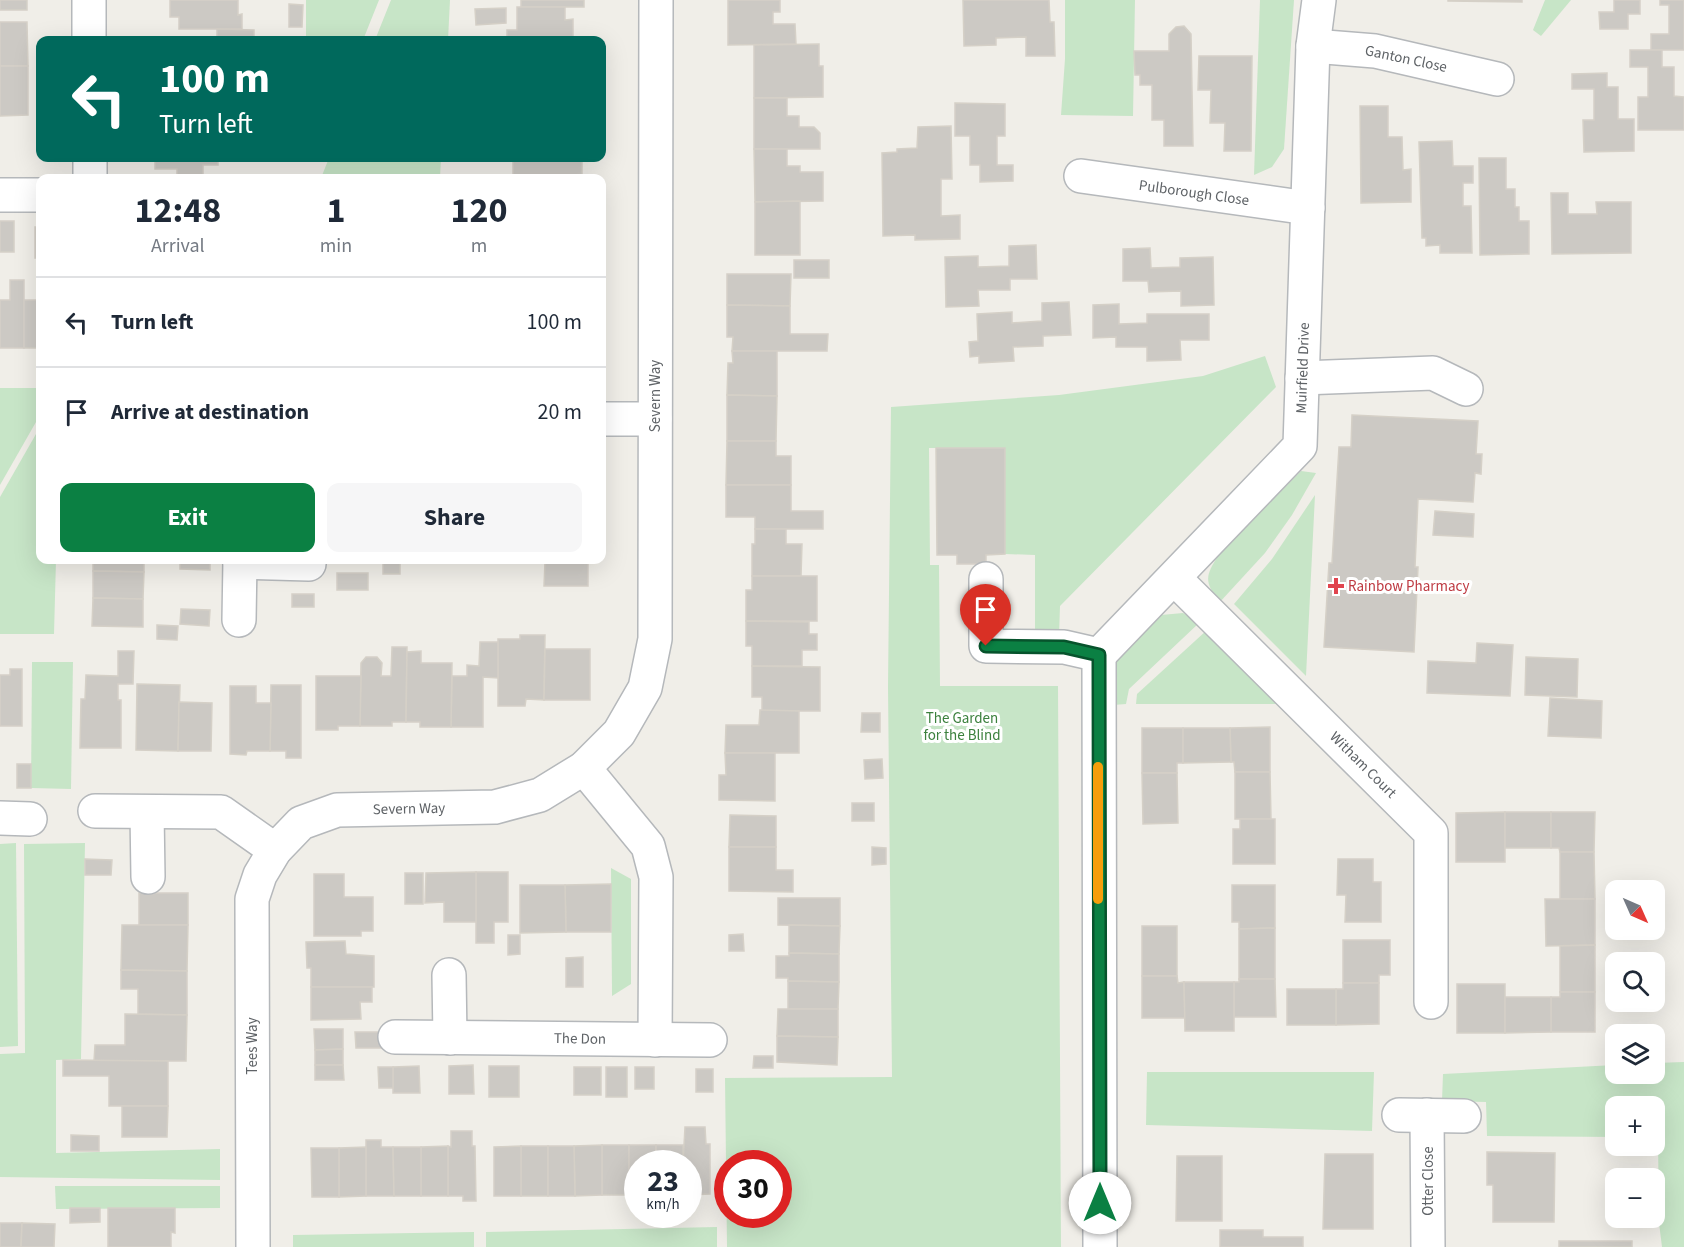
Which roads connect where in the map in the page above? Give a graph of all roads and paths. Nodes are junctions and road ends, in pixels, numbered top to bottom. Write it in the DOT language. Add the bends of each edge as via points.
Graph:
graph roads {
  1 [pos="89,0"];
  2 [pos="656,0"];
  3 [pos="1319,0"];
  4 [pos="90,36"];
  5 [pos="1313,46"];
  6 [pos="1497,79"];
  7 [pos="1081,177"];
  8 [pos="0,195"];
  9 [pos="36,195"];
  10 [pos="1308,208"];
  11 [pos="1302,378"];
  12 [pos="1466,388"];
  13 [pos="606,419"];
  14 [pos="655,419"];
  15 [pos="240,564"];
  16 [pos="1174,578"];
  17 [pos="986,579"];
  18 [pos="239,620"];
  19 [pos="1099,655"];
  20 [pos="584,768"];
  21 [pos="95,811"];
  22 [pos="147,812"];
  23 [pos="274,850"];
  24 [pos="148,877"];
  25 [pos="449,975"];
  26 [pos="1431,1002"];
  27 [pos="395,1037"];
  28 [pos="450,1038"];
  29 [pos="655,1040"];
  30 [pos="710,1040"];
  31 [pos="1464,1116"];
  32 [pos="253,1247"];
  33 [pos="1100,1247"];
  34 [pos="1428,1247"];
  1 -- 4 [label="street"];
  2 -- 14 [label="street, Severn Way"];
  3 -- 5 [label="street, Muirfield Drive"];
  5 -- 6 [label="street, Ganton Close" via="1375,51"];
  5 -- 10 [label="street, Muirfield Drive"];
  7 -- 10 [label="street, Pulborough Close"];
  8 -- 9 [label="street"];
  10 -- 11 [label="street, Muirfield Drive"];
  11 -- 12 [label="street" via="1433,373"];
  11 -- 16 [label="street, Muirfield Drive" via="1300,446"];
  13 -- 14 [label="street"];
  14 -- 20 [label="street, Severn Way" via="655,639 645,688 619,733"];
  15 -- 18 [label="street"];
  16 -- 19 [label="street, Muirfield Drive"];
  16 -- 26 [label="street, Witham Court" via="1431,833"];
  17 -- 19 [label="street" via="986,646 1064,647"];
  19 -- 33 [label="street"];
  20 -- 23 [label="street, Severn Way" via="540,795 495,807 337,810 301,823"];
  20 -- 29 [label="street" via="648,846 654,866"];
  21 -- 22 [label="street"];
  22 -- 23 [label="street" via="221,812"];
  22 -- 24 [label="street"];
  23 -- 32 [label="street, Tees Way" via="252,899"];
  25 -- 28 [label="street"];
  27 -- 28 [label="street, The Don"];
  28 -- 29 [label="street, The Don"];
  29 -- 30 [label="street, The Don"];
  31 -- 34 [label="street, Otter Close" via="1413,1115"];
}
